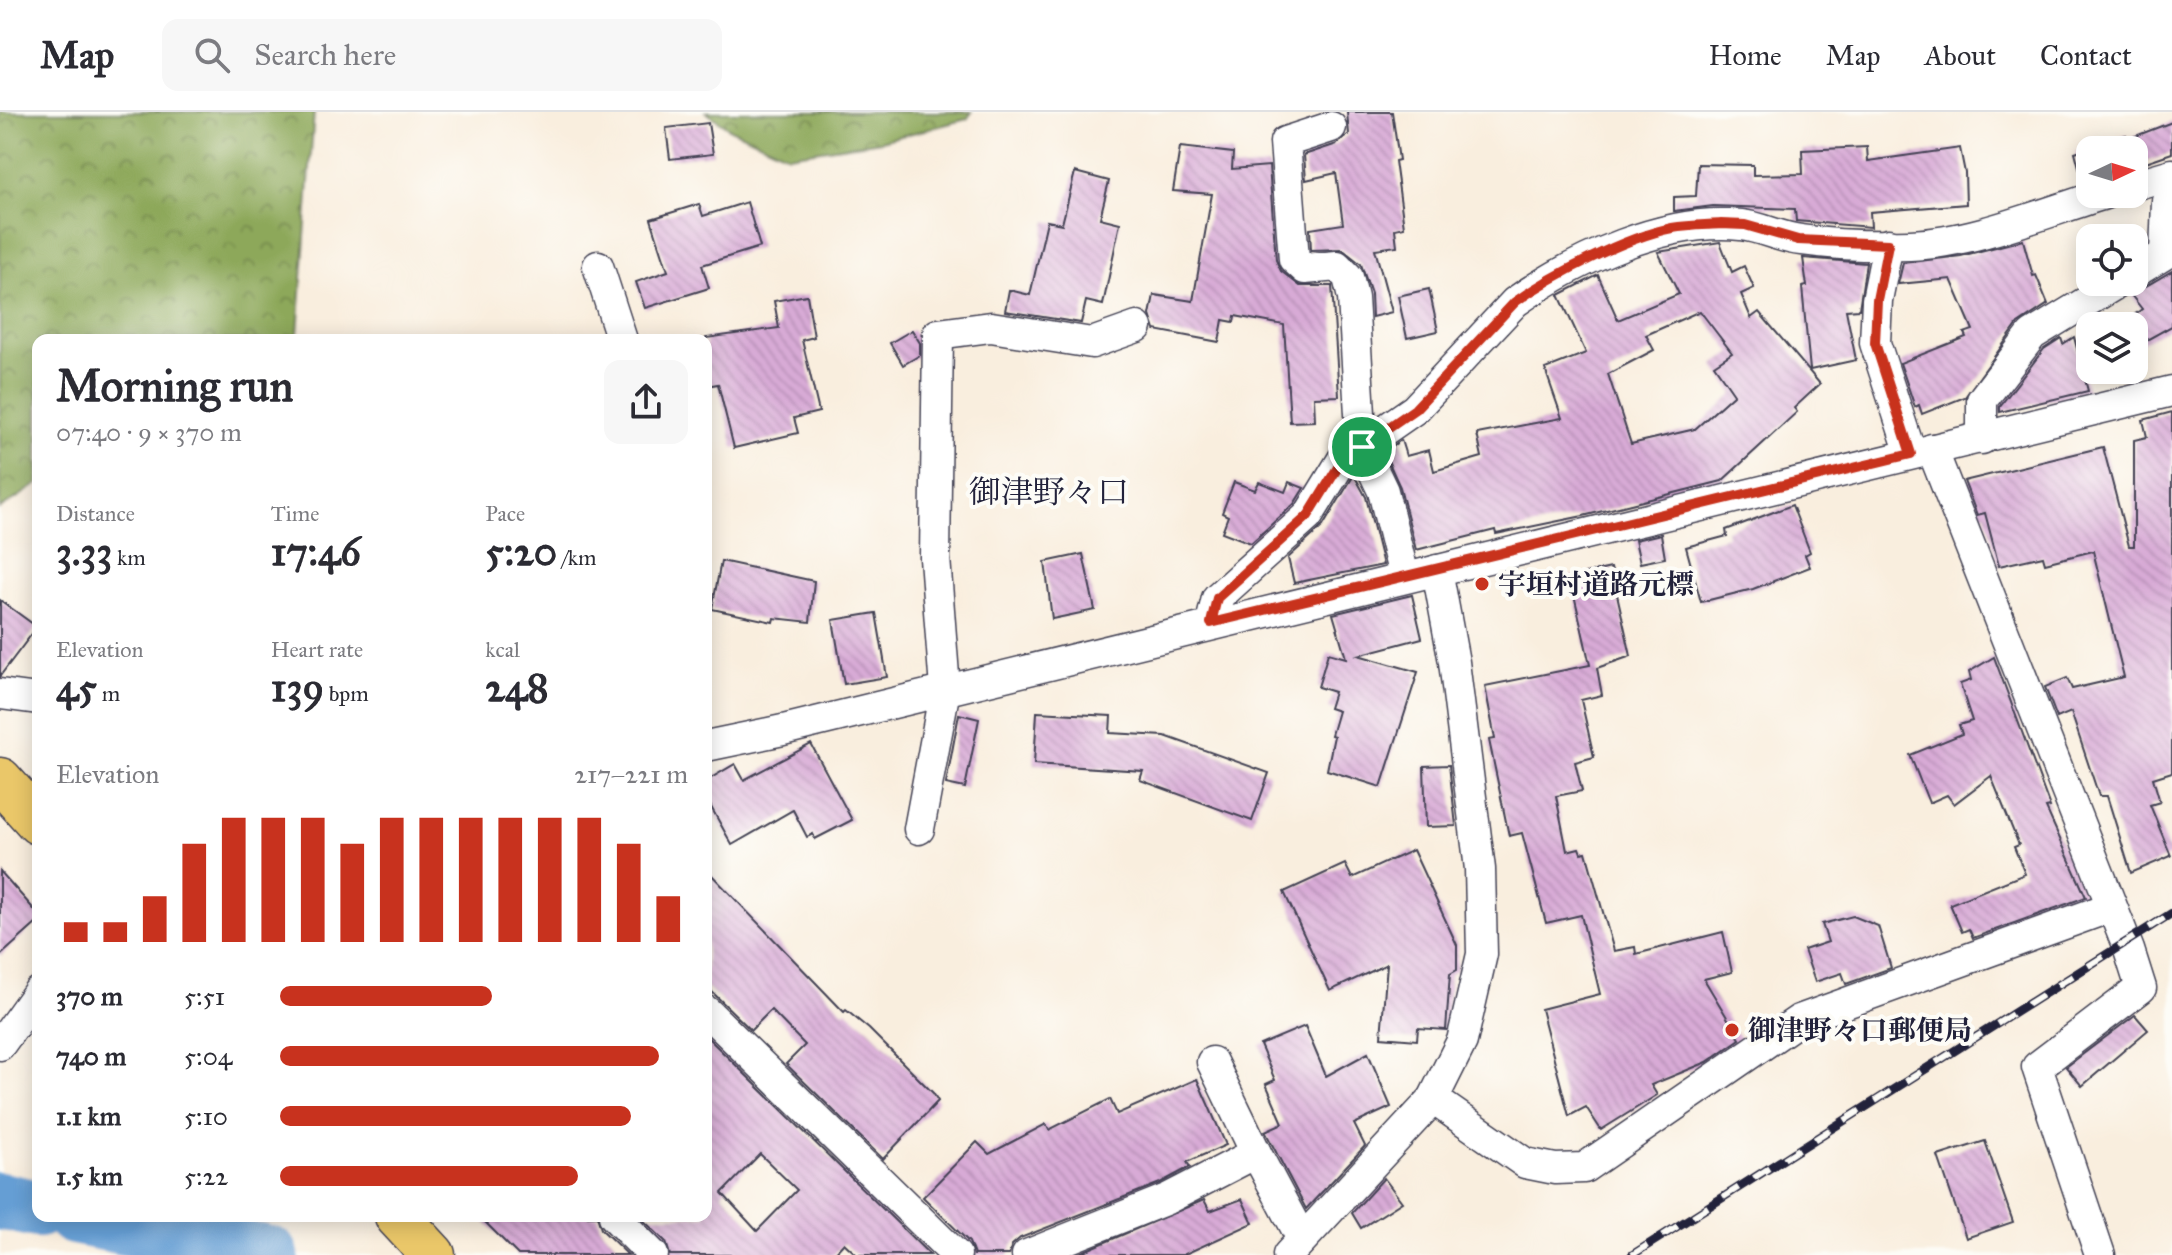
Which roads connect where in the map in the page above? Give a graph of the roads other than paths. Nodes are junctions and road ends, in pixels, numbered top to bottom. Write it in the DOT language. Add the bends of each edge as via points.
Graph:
graph roads {
  1 [pos="1331,127"];
  2 [pos="2172,174"];
  3 [pos="2148,181"];
  4 [pos="2172,196"];
  5 [pos="2076,202"];
  6 [pos="1888,244"];
  7 [pos="2148,264"];
  8 [pos="598,266"];
  9 [pos="2096,296"];
  10 [pos="1137,327"];
  11 [pos="620,334"];
  12 [pos="2172,391"];
  13 [pos="1982,439"];
  14 [pos="1362,447"];
  15 [pos="1922,451"];
  16 [pos="1437,570"];
  17 [pos="1404,576"];
  18 [pos="1211,623"];
  19 [pos="945,689"];
  20 [pos="0,694"];
  21 [pos="32,698"];
  22 [pos="712,745"];
  23 [pos="0,780"];
  24 [pos="32,815"];
  25 [pos="919,829"];
  26 [pos="2111,907"];
  27 [pos="32,1000"];
  28 [pos="712,1017"];
  29 [pos="0,1045"];
  30 [pos="1212,1062"];
  31 [pos="1433,1099"];
  32 [pos="1256,1153"];
  33 [pos="403,1222"];
  34 [pos="620,1222"];
  35 [pos="1295,1247"];
  36 [pos="433,1255"];
  37 [pos="653,1255"];
  38 [pos="956,1255"];
  39 [pos="1027,1255"];
  40 [pos="2100,1255"];
  1 -- 14 [label="street" via="1285,142 1294,259 1305,269 1337,266 1348,277"];
  2 -- 3 [label="street"];
  4 -- 7 [label="street" via="2167,201 2165,254"];
  5 -- 6 [label="street" via="1951,239"];
  6 -- 14 [label="street" via="1798,240 1721,224 1639,237 1515,302 1415,409"];
  6 -- 15 [label="street" via="1875,343"];
  8 -- 11 [label="street"];
  9 -- 13 [label="street" via="2032,335 1982,400"];
  10 -- 19 [label="street" via="1092,343 991,327 938,334 935,558"];
  12 -- 13 [label="street"];
  13 -- 15 [label="street"];
  14 -- 17 [label="street" via="1383,491"];
  14 -- 18 [label="street" via="1343,459 1308,516 1217,598"];
  15 -- 16 [label="street"];
  15 -- 26 [label="street"];
  16 -- 17 [label="street"];
  16 -- 31 [label="street" via="1480,869 1482,954 1462,1041"];
  17 -- 18 [label="street"];
  18 -- 19 [label="street"];
  19 -- 22 [label="street"];
  19 -- 25 [label="street"];
  20 -- 21 [label="street"];
  23 -- 24 [label="highway"];
  26 -- 31 [label="street" via="1799,1020 1584,1168 1525,1163"];
  26 -- 40 [label="street" via="2141,988 2037,1067"];
  27 -- 29 [label="street"];
  28 -- 38 [label="street"];
  30 -- 32 [label="street"];
  31 -- 35 [label="street"];
  32 -- 35 [label="street"];
  32 -- 39 [label="street" via="1167,1199"];
  33 -- 36 [label="highway"];
  34 -- 37 [label="street"];
}
